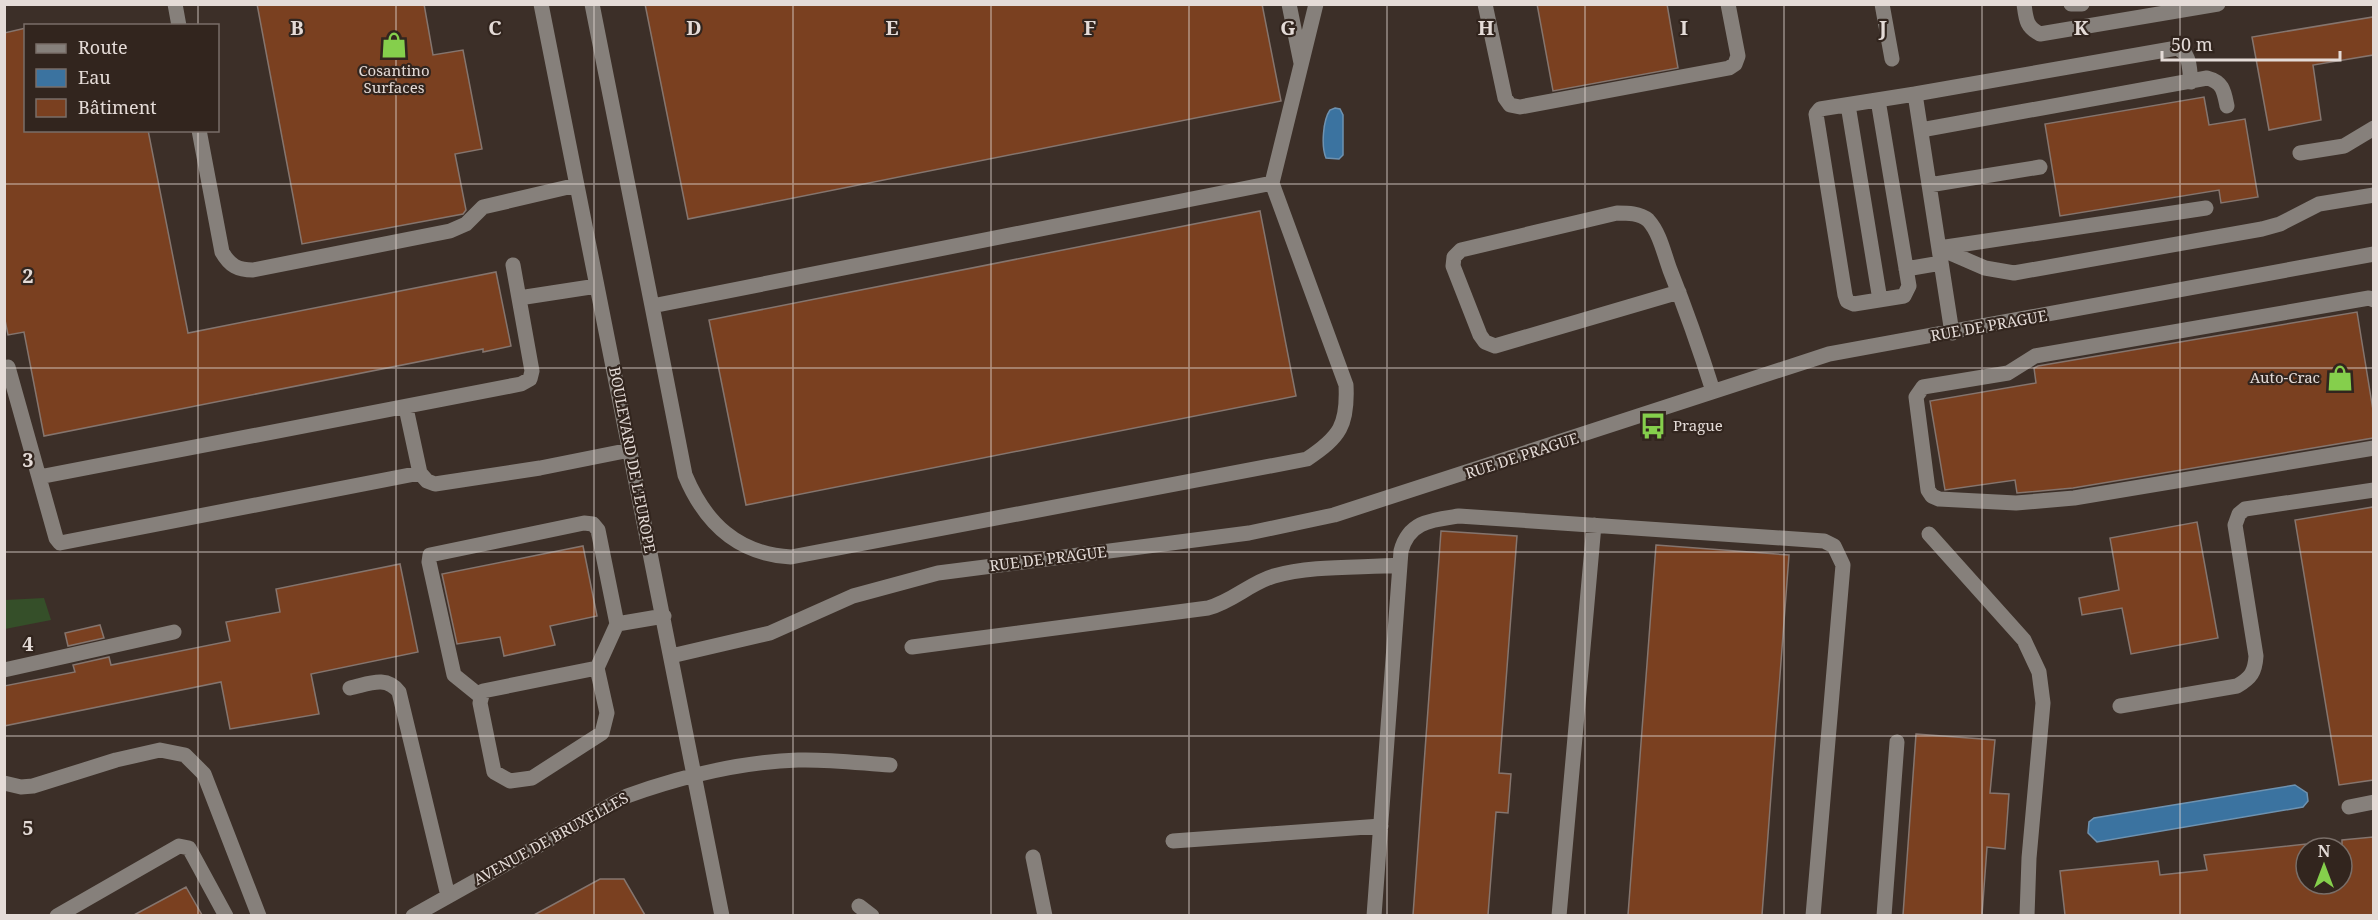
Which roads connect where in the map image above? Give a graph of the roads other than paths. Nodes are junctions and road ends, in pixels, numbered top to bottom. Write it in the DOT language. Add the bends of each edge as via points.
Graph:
graph roads {
  1 [pos="175,4"];
  2 [pos="541,4"];
  3 [pos="592,4"];
  4 [pos="1289,4"];
  5 [pos="1316,4"];
  6 [pos="1485,4"];
  7 [pos="1728,4"];
  8 [pos="1882,4"];
  9 [pos="2024,4"];
  10 [pos="2071,4"];
  11 [pos="2082,4"];
  12 [pos="2218,4"];
  13 [pos="179,24"];
  14 [pos="1892,59"];
  15 [pos="1302,68"];
  16 [pos="2191,81"];
  17 [pos="1915,94"];
  18 [pos="1878,100"];
  19 [pos="1848,105"];
  20 [pos="2227,106"];
  21 [pos="2373,128"];
  22 [pos="1921,130"];
  23 [pos="199,132"];
  24 [pos="2300,153"];
  25 [pos="2040,167"];
  26 [pos="1272,183"];
  27 [pos="577,185"];
  28 [pos="1929,185"];
  29 [pos="2373,195"];
  30 [pos="2206,208"];
  31 [pos="2373,254"];
  32 [pos="1940,255"];
  33 [pos="513,265"];
  34 [pos="1906,268"];
  35 [pos="597,286"];
  36 [pos="1679,292"];
  37 [pos="519,298"];
  38 [pos="1880,300"];
  39 [pos="2373,300"];
  40 [pos="652,306"];
  41 [pos="1952,333"];
  42 [pos="8,367"];
  43 [pos="1713,391"];
  44 [pos="406,408"];
  45 [pos="2373,448"];
  46 [pos="630,450"];
  47 [pos="420,473"];
  48 [pos="39,477"];
  49 [pos="2373,490"];
  50 [pos="1594,525"];
  51 [pos="1929,534"];
  52 [pos="1400,565"];
  53 [pos="664,616"];
  54 [pos="617,624"];
  55 [pos="174,632"];
  56 [pos="912,647"];
  57 [pos="671,656"];
  58 [pos="597,668"];
  59 [pos="4,670"];
  60 [pos="350,688"];
  61 [pos="480,696"];
  62 [pos="2120,706"];
  63 [pos="1897,742"];
  64 [pos="890,765"];
  65 [pos="693,777"];
  66 [pos="4,783"];
  67 [pos="2373,802"];
  68 [pos="2349,807"];
  69 [pos="1381,826"];
  70 [pos="1173,841"];
  71 [pos="1033,858"];
  72 [pos="448,896"];
  73 [pos="859,906"];
  74 [pos="57,915"];
  75 [pos="226,915"];
  76 [pos="260,915"];
  77 [pos="413,915"];
  78 [pos="722,915"];
  79 [pos="872,915"];
  80 [pos="1046,915"];
  81 [pos="1374,915"];
  82 [pos="1559,915"];
  83 [pos="1813,915"];
  84 [pos="1884,915"];
  85 [pos="2027,915"];
  1 -- 13 [label="street"];
  2 -- 27 [label="street, BOULEVARD DE L'EUROPE"];
  3 -- 40 [label="street"];
  4 -- 15 [label="street"];
  5 -- 15 [label="street"];
  6 -- 7 [label="street" via="1505,98 1510,105 1520,107 1729,68 1738,56"];
  8 -- 14 [label="street"];
  9 -- 12 [label="street" via="2027,23 2040,34"];
  10 -- 11 [label="street"];
  15 -- 26 [label="street"];
  16 -- 17 [label="street" via="2188,56 2177,48"];
  16 -- 20 [label="street" via="2216,81 2224,87"];
  16 -- 22 [label="street"];
  17 -- 18 [label="street"];
  17 -- 22 [label="street"];
  18 -- 19 [label="street"];
  18 -- 34 [label="street"];
  19 -- 38 [label="street"];
  19 -- 38 [label="street" via="1821,109 1815,121 1847,301 1854,304"];
  21 -- 24 [label="street" via="2344,146"];
  22 -- 28 [label="street"];
  23 -- 27 [label="street" via="222,252 229,263 241,270 450,231 465,224 483,207"];
  25 -- 28 [label="street"];
  26 -- 40 [label="street"];
  26 -- 40 [label="street" via="1346,385 1342,429 1328,446 1307,459 791,557 767,556 727,536 692,492 685,475"];
  27 -- 35 [label="street, BOULEVARD DE L'EUROPE"];
  28 -- 32 [label="street"];
  29 -- 32 [label="street" via="2319,204 2262,229 2014,273"];
  30 -- 32 [label="street"];
  31 -- 41 [label="street, RUE DE PRAGUE"];
  32 -- 34 [label="street"];
  32 -- 41 [label="street"];
  33 -- 37 [label="street"];
  34 -- 38 [label="street" via="1908,293"];
  35 -- 37 [label="street"];
  35 -- 46 [label="street, BOULEVARD DE L'EUROPE"];
  36 -- 36 [label="street" via="1655,230 1646,218 1633,213 1617,213 1461,250 1454,257 1453,266 1480,335 1495,346"];
  36 -- 43 [label="street"];
  37 -- 44 [label="street" via="532,371 530,379 522,384"];
  39 -- 45 [label="street" via="2035,356 2008,373 1923,387 1916,397 1928,490 1939,499 2016,503 2074,498"];
  41 -- 43 [label="street, RUE DE PRAGUE" via="1829,354"];
  42 -- 48 [label="street"];
  43 -- 57 [label="street, RUE DE PRAGUE" via="1334,515 1249,533 938,573 853,596 770,633"];
  44 -- 47 [label="street"];
  44 -- 48 [label="street"];
  46 -- 47 [label="street" via="446,485 427,481"];
  46 -- 53 [label="street, BOULEVARD DE L'EUROPE"];
  47 -- 48 [label="street" via="69,543 60,543 56,538"];
  49 -- 62 [label="street" via="2245,509 2239,514 2235,525 2255,670 2237,686"];
  50 -- 52 [label="street" via="1459,516 1433,520 1413,528 1405,538"];
  50 -- 82 [label="street"];
  50 -- 83 [label="street" via="1824,541 1840,554 1843,565"];
  51 -- 85 [label="street" via="2024,640 2039,672 2043,703"];
  52 -- 56 [label="street" via="1293,572 1256,582 1222,604 1208,608"];
  52 -- 69 [label="street"];
  53 -- 54 [label="street"];
  53 -- 57 [label="street, BOULEVARD DE L'EUROPE"];
  54 -- 58 [label="street"];
  54 -- 61 [label="street" via="598,530 592,524 430,555 454,675"];
  55 -- 59 [label="street"];
  57 -- 65 [label="street, BOULEVARD DE L'EUROPE"];
  58 -- 61 [label="street" via="483,691"];
  58 -- 61 [label="street" via="607,713 602,733 532,778 510,781 494,772"];
  60 -- 72 [label="street" via="385,681 399,692"];
  63 -- 84 [label="street"];
  64 -- 65 [label="street, AVENUE DE BRUXELLES" via="799,760"];
  65 -- 72 [label="street, AVENUE DE BRUXELLES" via="627,796"];
  65 -- 78 [label="street, BOULEVARD DE L'EUROPE"];
  66 -- 76 [label="street" via="21,788 33,786 160,750 185,755 204,774"];
  67 -- 68 [label="street"];
  69 -- 70 [label="street"];
  69 -- 81 [label="street"];
  71 -- 80 [label="street"];
  72 -- 77 [label="street, AVENUE DE BRUXELLES"];
  73 -- 79 [label="street"];
  74 -- 75 [label="street" via="185,846"];
}
